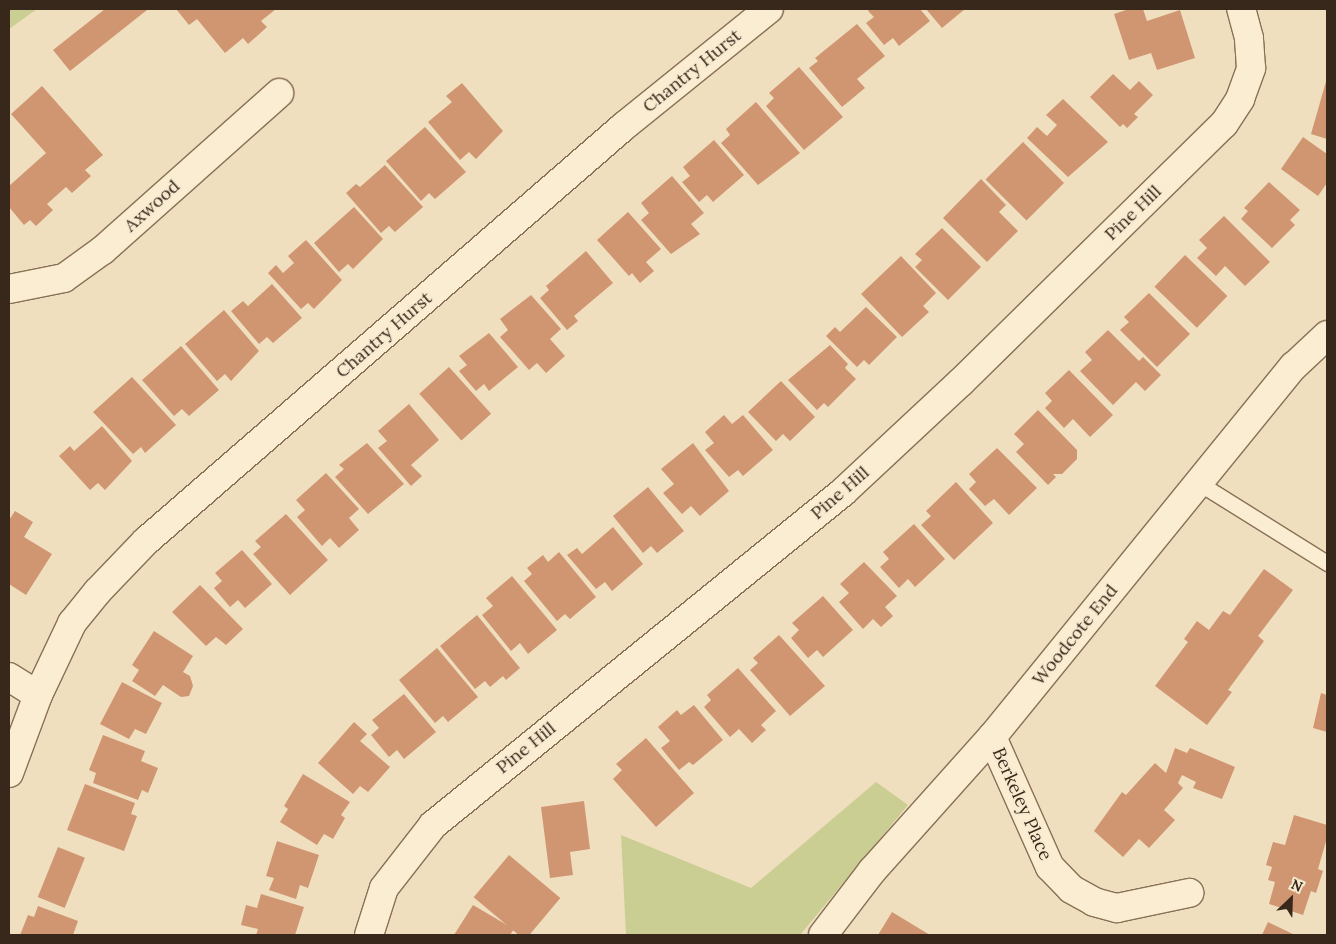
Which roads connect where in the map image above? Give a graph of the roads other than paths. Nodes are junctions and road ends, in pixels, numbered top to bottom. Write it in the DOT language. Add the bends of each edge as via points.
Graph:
graph roads {
  1 [pos="769,9"];
  2 [pos="1241,9"];
  3 [pos="279,92"];
  4 [pos="9,289"];
  5 [pos="1327,335"];
  6 [pos="1199,483"];
  7 [pos="1327,563"];
  8 [pos="9,677"];
  9 [pos="38,695"];
  10 [pos="992,737"];
  11 [pos="9,773"];
  12 [pos="1189,893"];
  13 [pos="369,935"];
  14 [pos="823,935"];
  1 -- 9 [label="street, Chantry Hurst" via="624,126 146,542 72,624"];
  2 -- 13 [label="street, Pine Hill" via="1249,38 1251,68 1240,99 1224,124 960,383 843,492 433,825 384,888"];
  3 -- 4 [label="street, Axwood" via="103,250 64,278"];
  5 -- 6 [label="street, Woodcote End" via="1294,366"];
  6 -- 7 [label="lane"];
  6 -- 10 [label="street, Woodcote End"];
  8 -- 9 [label="street"];
  9 -- 11 [label="street, Chantry Hurst"];
  10 -- 12 [label="street, Berkeley Place" via="1050,867 1072,889 1094,902 1117,908"];
  10 -- 14 [label="street, Woodcote End" via="872,871"];
}
